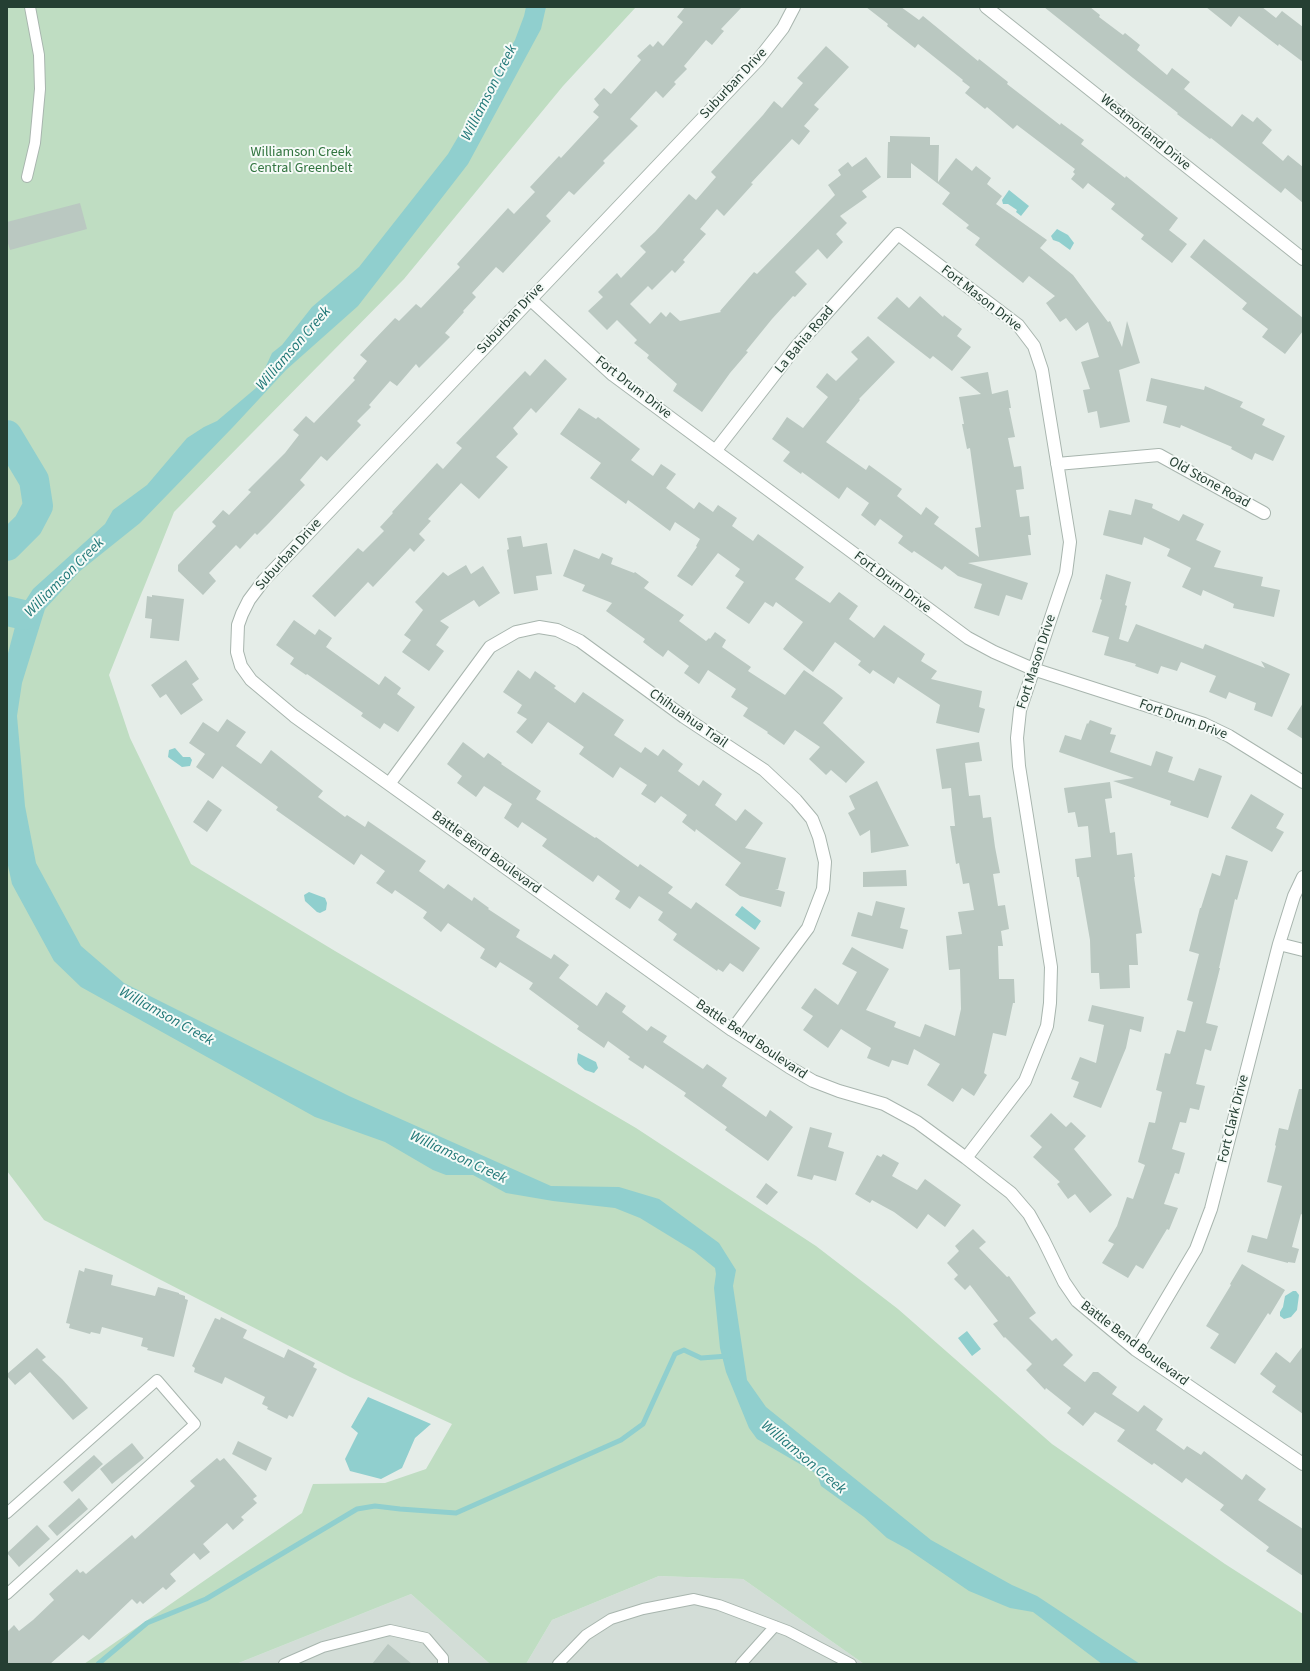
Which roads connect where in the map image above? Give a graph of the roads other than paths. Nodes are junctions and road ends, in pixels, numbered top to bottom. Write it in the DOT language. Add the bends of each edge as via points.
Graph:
graph roads {
  1 [pos="30,7"];
  2 [pos="794,7"];
  3 [pos="986,7"];
  4 [pos="27,177"];
  5 [pos="898,234"];
  6 [pos="1303,259"];
  7 [pos="530,299"];
  8 [pos="716,450"];
  9 [pos="1057,464"];
  10 [pos="1264,513"];
  11 [pos="237,636"];
  12 [pos="1033,669"];
  13 [pos="1303,782"];
  14 [pos="389,784"];
  15 [pos="1303,877"];
  16 [pos="1279,944"];
  17 [pos="1303,950"];
  18 [pos="732,1030"];
  19 [pos="966,1158"];
  20 [pos="1136,1350"];
  21 [pos="1303,1464"];
  22 [pos="7,1513"];
  23 [pos="7,1594"];
  24 [pos="775,1626"];
  25 [pos="284,1664"];
  26 [pos="443,1664"];
  27 [pos="558,1664"];
  28 [pos="741,1664"];
  29 [pos="851,1664"];
  1 -- 4 [label="lane" via="39,55 40,89 35,143"];
  2 -- 7 [label="street, Suburban Drive" via="783,28 758,60"];
  3 -- 6 [label="street, Westmorland Drive"];
  5 -- 8 [label="street, La Bahia Road" via="796,347"];
  5 -- 9 [label="street, Fort Mason Drive" via="1018,324 1034,346 1042,370"];
  7 -- 8 [label="street, Fort Drum Drive" via="613,375"];
  7 -- 11 [label="street, Suburban Drive" via="264,580 242,614"];
  8 -- 12 [label="street, Fort Drum Drive" via="968,638"];
  9 -- 10 [label="street, Old Stone Road" via="1159,455"];
  9 -- 12 [label="street, Fort Mason Drive" via="1070,542 1066,573 1059,598"];
  11 -- 14 [label="street, Battle Bend Boulevard" via="237,652 241,666 251,680 294,716"];
  12 -- 13 [label="street, Fort Drum Drive" via="1204,724 1229,736"];
  12 -- 19 [label="street, Fort Mason Drive" via="1020,710 1017,738 1050,967 1047,1026 1025,1082"];
  14 -- 18 [label="street, Battle Bend Boulevard"];
  14 -- 18 [label="street, Chihuahua Trail" via="490,647 516,632 539,627 557,630 580,642 684,717 764,770 812,819 825,862 824,889 808,928"];
  15 -- 16 [label="street, Fort Clark Drive" via="1294,896"];
  16 -- 17 [label="street"];
  16 -- 20 [label="street, Fort Clark Drive" via="1211,1209 1196,1249"];
  18 -- 19 [label="street, Battle Bend Boulevard" via="813,1081 866,1098 917,1122"];
  19 -- 20 [label="street, Battle Bend Boulevard" via="1011,1193 1029,1214 1064,1282 1077,1301"];
  20 -- 21 [label="street, Battle Bend Boulevard"];
  22 -- 23 [label="lane" via="157,1380 195,1424"];
  24 -- 27 [label="lane" via="719,1605 694,1599 664,1604 611,1619 586,1635"];
  24 -- 28 [label="lane"];
  24 -- 29 [label="lane"];
  25 -- 26 [label="lane" via="323,1647 390,1630 426,1638 442,1658"];
}
